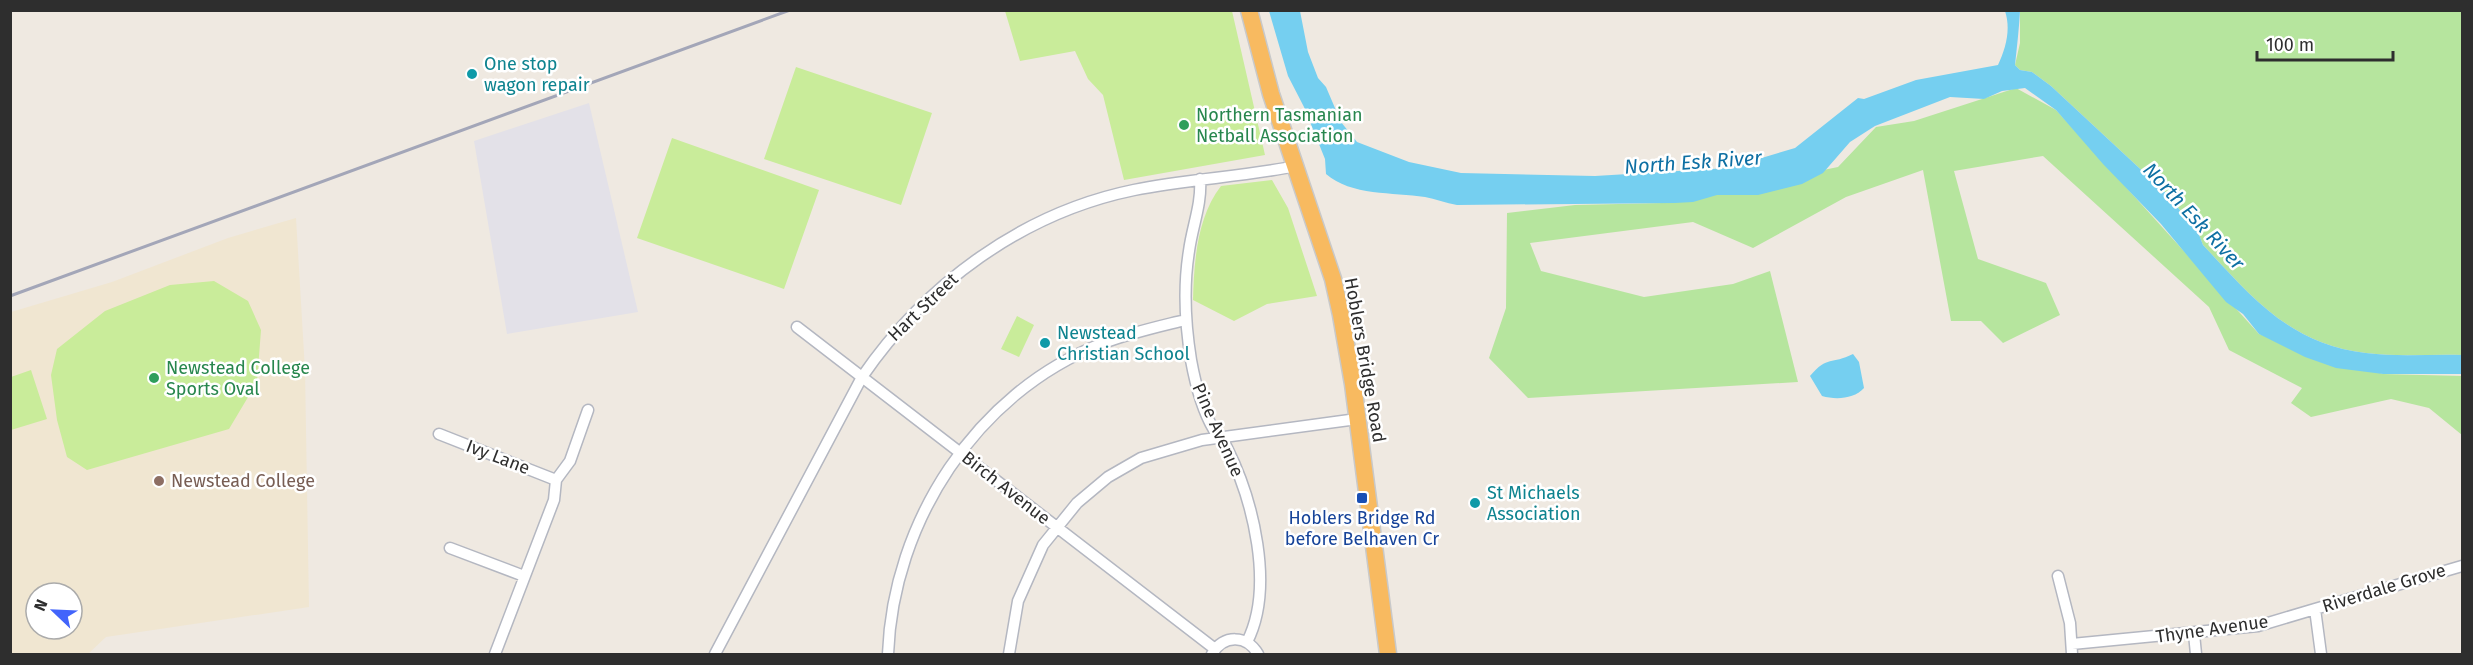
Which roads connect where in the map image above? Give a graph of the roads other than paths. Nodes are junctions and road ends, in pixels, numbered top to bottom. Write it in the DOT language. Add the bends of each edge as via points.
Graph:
graph roads {
  1 [pos="1249,10"];
  2 [pos="1296,166"];
  3 [pos="1200,179"];
  4 [pos="1185,320"];
  5 [pos="797,327"];
  6 [pos="862,377"];
  7 [pos="588,410"];
  8 [pos="1357,419"];
  9 [pos="440,434"];
  10 [pos="1221,438"];
  11 [pos="960,453"];
  12 [pos="556,480"];
  13 [pos="1056,527"];
  14 [pos="450,548"];
  15 [pos="2463,566"];
  16 [pos="524,576"];
  17 [pos="2058,576"];
  18 [pos="2315,609"];
  19 [pos="2194,634"];
  20 [pos="1247,642"];
  21 [pos="2072,649"];
  22 [pos="1214,652"];
  23 [pos="495,654"];
  24 [pos="715,654"];
  25 [pos="888,654"];
  26 [pos="1009,654"];
  27 [pos="1258,654"];
  28 [pos="1388,654"];
  29 [pos="2196,654"];
  30 [pos="2321,654"];
  1 -- 2 [label="highway, Hoblers Bridge Road" via="1271,94"];
  2 -- 3 [label="street, Hart Street"];
  2 -- 8 [label="highway, Hoblers Bridge Road" via="1335,289"];
  3 -- 4 [label="street, Pine Avenue" via="1201,197 1185,282"];
  3 -- 6 [label="street, Hart Street" via="1082,205 1020,232 947,280 885,343"];
  4 -- 10 [label="street, Pine Avenue" via="1195,378 1214,430"];
  4 -- 11 [label="street" via="1133,333 1067,360 1006,403"];
  5 -- 6 [label="street, Birch Avenue"];
  6 -- 11 [label="street, Birch Avenue"];
  6 -- 24 [label="street, Hart Street"];
  7 -- 12 [label="street" via="570,461"];
  8 -- 10 [label="street"];
  8 -- 28 [label="highway, Hoblers Bridge Road"];
  9 -- 12 [label="street, Ivy Lane"];
  10 -- 13 [label="street" via="1174,447 1125,466 1077,502"];
  10 -- 20 [label="street, Pine Avenue" via="1244,490 1257,548 1257,615"];
  11 -- 13 [label="street, Birch Avenue"];
  11 -- 25 [label="street" via="931,496 908,549 897,583"];
  12 -- 16 [label="street" via="554,500"];
  13 -- 22 [label="street, Birch Avenue"];
  13 -- 26 [label="street" via="1026,580 1012,626"];
  14 -- 16 [label="street"];
  15 -- 18 [label="street, Riverdale Grove"];
  16 -- 23 [label="street"];
  17 -- 21 [label="street"];
  18 -- 19 [label="street, Thyne Avenue" via="2258,626"];
  18 -- 30 [label="street, Riverdale Grove"];
  19 -- 21 [label="street, Thyne Avenue"];
  19 -- 29 [label="street"];
  20 -- 22 [label="street" via="1234,639 1220,644"];
  20 -- 27 [label="street"];
}
